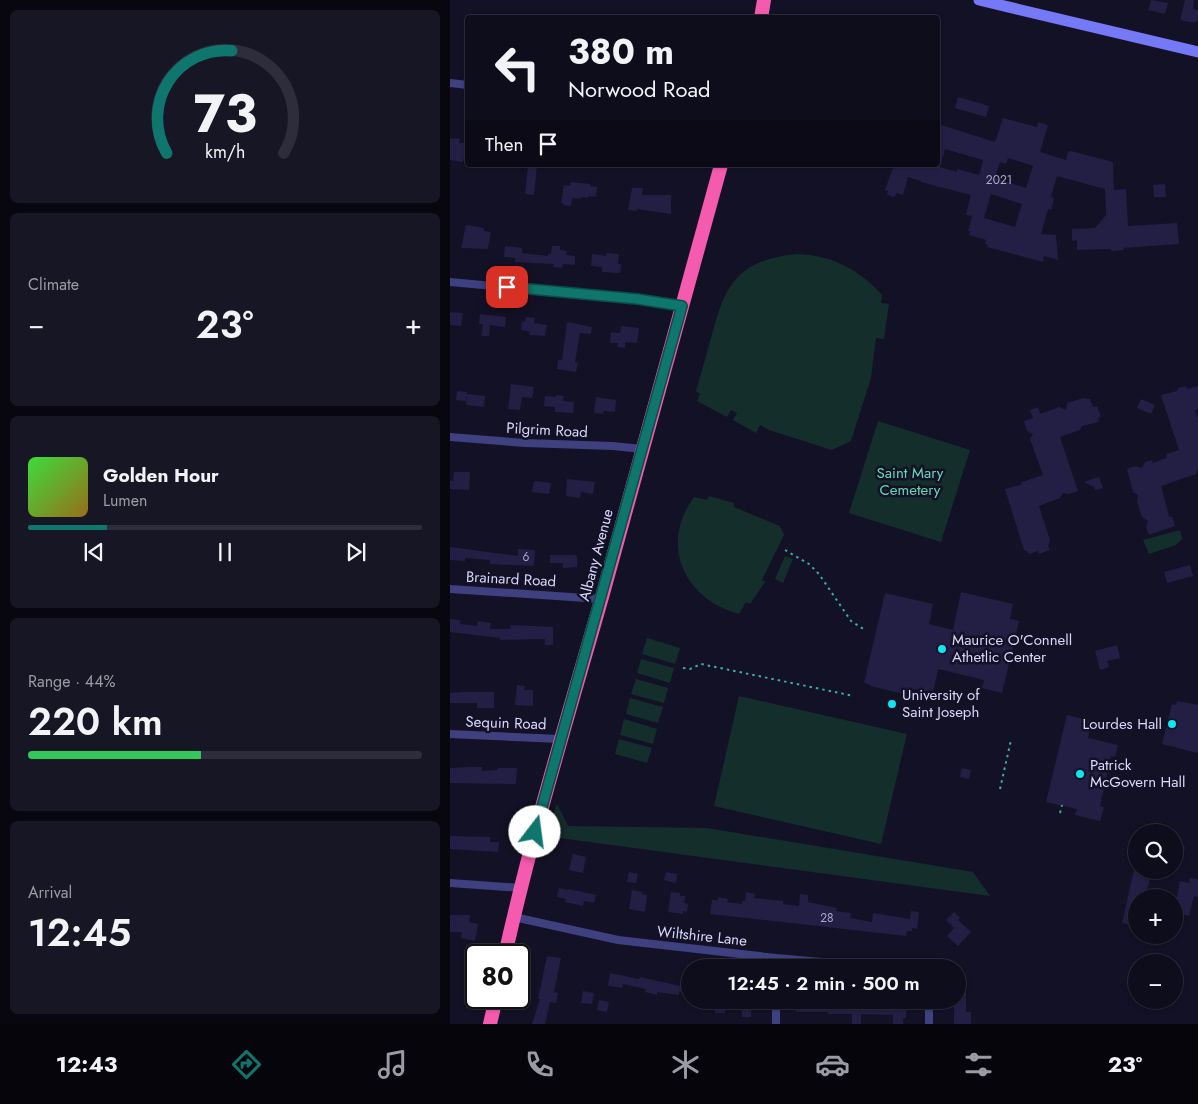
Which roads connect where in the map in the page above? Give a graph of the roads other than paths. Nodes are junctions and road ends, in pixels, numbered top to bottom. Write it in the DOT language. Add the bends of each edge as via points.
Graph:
graph roads {
  1 [pos="764,0"];
  2 [pos="979,0"];
  3 [pos="761,15"];
  4 [pos="1198,52"];
  5 [pos="450,83"];
  6 [pos="465,85"];
  7 [pos="720,167"];
  8 [pos="450,282"];
  9 [pos="682,306"];
  10 [pos="450,436"];
  11 [pos="642,449"];
  12 [pos="450,589"];
  13 [pos="601,599"];
  14 [pos="450,734"];
  15 [pos="560,739"];
  16 [pos="450,883"];
  17 [pos="520,888"];
  18 [pos="514,917"];
  19 [pos="508,944"];
  20 [pos="776,958"];
  21 [pos="787,959"];
  22 [pos="493,1009"];
  23 [pos="776,1009"];
  24 [pos="929,1009"];
  25 [pos="490,1024"];
  26 [pos="776,1024"];
  27 [pos="929,1024"];
  1 -- 3 [label="highway"];
  2 -- 4 [label="street"];
  5 -- 6 [label="street"];
  7 -- 9 [label="highway, Albany Avenue"];
  8 -- 9 [label="street"];
  9 -- 11 [label="highway, Albany Avenue"];
  10 -- 11 [label="street, Pilgrim Road"];
  11 -- 13 [label="highway, Albany Avenue"];
  12 -- 13 [label="street, Brainard Road"];
  13 -- 15 [label="highway, Albany Avenue"];
  14 -- 15 [label="street, Sequin Road"];
  15 -- 17 [label="highway, Albany Avenue"];
  16 -- 17 [label="street"];
  17 -- 18 [label="highway, Albany Avenue"];
  18 -- 19 [label="highway, Albany Avenue"];
  18 -- 20 [label="street, Wiltshire Lane" via="618,940"];
  20 -- 21 [label="street, Wiltshire Lane"];
  22 -- 25 [label="highway"];
  23 -- 26 [label="street"];
  24 -- 27 [label="street"];
}
